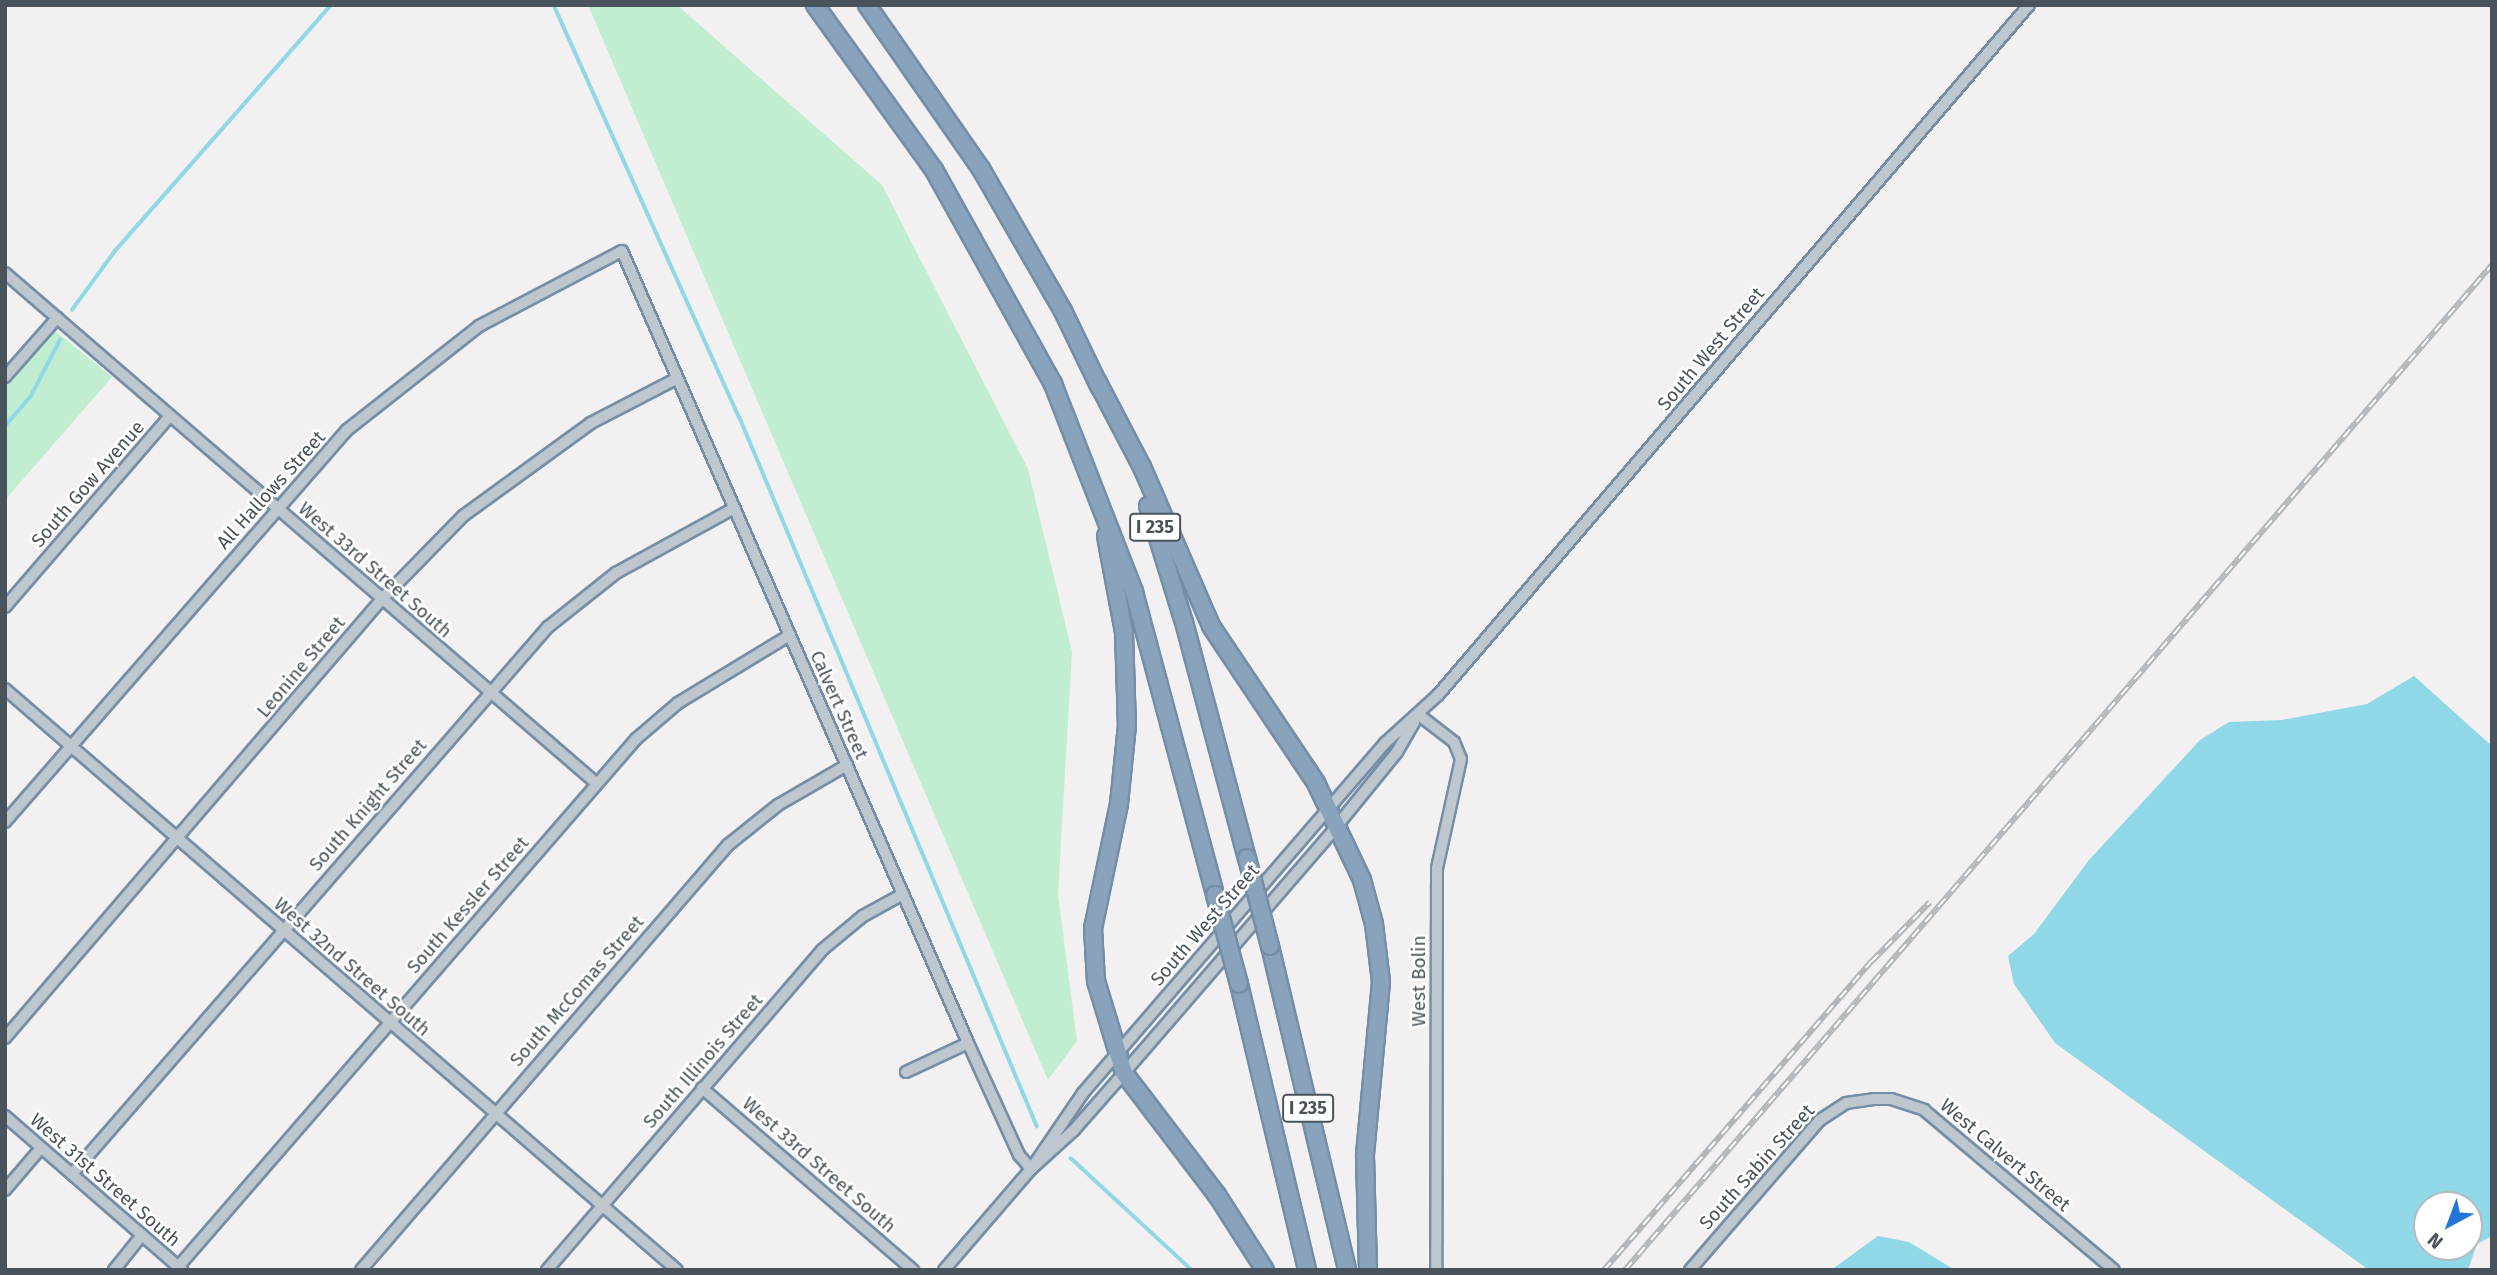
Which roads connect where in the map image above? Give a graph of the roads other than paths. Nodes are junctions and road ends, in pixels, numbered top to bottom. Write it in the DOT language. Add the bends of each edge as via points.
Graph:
graph roads {
  1 [pos="815,5"];
  2 [pos="867,5"];
  3 [pos="2029,5"];
  4 [pos="622,251"];
  5 [pos="5,273"];
  6 [pos="57,318"];
  7 [pos="5,377"];
  8 [pos="676,379"];
  9 [pos="1097,381"];
  10 [pos="170,416"];
  11 [pos="1086,462"];
  12 [pos="277,508"];
  13 [pos="734,508"];
  14 [pos="382,599"];
  15 [pos="5,607"];
  16 [pos="790,635"];
  17 [pos="5,690"];
  18 [pos="489,691"];
  19 [pos="1419,715"];
  20 [pos="70,746"];
  21 [pos="847,765"];
  22 [pos="596,783"];
  23 [pos="1328,807"];
  24 [pos="5,821"];
  25 [pos="1336,827"];
  26 [pos="178,840"];
  27 [pos="903,894"];
  28 [pos="284,931"];
  29 [pos="390,1023"];
  30 [pos="5,1038"];
  31 [pos="968,1043"];
  32 [pos="1117,1054"];
  33 [pos="906,1072"];
  34 [pos="1124,1073"];
  35 [pos="702,1088"];
  36 [pos="1859,1099"];
  37 [pos="495,1113"];
  38 [pos="5,1116"];
  39 [pos="41,1147"];
  40 [pos="1031,1169"];
  41 [pos="72,1174"];
  42 [pos="5,1190"];
  43 [pos="603,1206"];
  44 [pos="142,1236"];
  45 [pos="180,1268"];
  46 [pos="114,1270"];
  47 [pos="360,1270"];
  48 [pos="547,1270"];
  49 [pos="677,1270"];
  50 [pos="913,1270"];
  51 [pos="944,1270"];
  52 [pos="1265,1270"];
  53 [pos="1307,1270"];
  54 [pos="1347,1270"];
  55 [pos="1368,1270"];
  56 [pos="1436,1270"];
  57 [pos="1690,1270"];
  58 [pos="2114,1270"];
  1 -- 11 [label="highway, I 235" via="904,125 968,224 1053,384"];
  2 -- 9 [label="highway, I 235" via="981,169 1063,311"];
  3 -- 19 [label="street, South West Street"];
  4 -- 8 [label="street, Calvert Street"];
  4 -- 12 [label="street, All Hallows Street" via="511,307 430,360 347,430"];
  5 -- 6 [label="street, West 33rd Street South"];
  6 -- 7 [label="street"];
  6 -- 10 [label="street, West 33rd Street South"];
  8 -- 13 [label="street, Calvert Street"];
  8 -- 14 [label="street, Leonine Street" via="591,423 500,485"];
  9 -- 23 [label="highway" via="1142,467 1211,626"];
  9 -- 54 [label="highway, I 235, bridge" via="1168,568 1270,946"];
  10 -- 12 [label="street, West 33rd Street South"];
  10 -- 15 [label="street, South Gow Avenue"];
  11 -- 32 [label="highway" via="1117,591 1126,665 1125,768 1093,928 1096,981"];
  11 -- 53 [label="highway, I 235, bridge" via="1149,640"];
  12 -- 14 [label="street, West 33rd Street South"];
  12 -- 20 [label="street, All Hallows Street"];
  13 -- 16 [label="street, Calvert Street"];
  13 -- 18 [label="street, South Knight Street" via="598,585 548,627"];
  14 -- 18 [label="street, West 33rd Street South"];
  14 -- 26 [label="street, Leonine Street"];
  16 -- 21 [label="street, Calvert Street"];
  16 -- 22 [label="street, South Kessler Street" via="678,703 636,739"];
  17 -- 20 [label="street, West 32nd Street South"];
  18 -- 22 [label="street, West 33rd Street South"];
  18 -- 28 [label="street, South Knight Street"];
  19 -- 23 [label="street, South West Street" via="1385,743"];
  19 -- 25 [label="street, South West Street" via="1397,752"];
  19 -- 56 [label="street, West Bolin" via="1454,742 1461,759 1437,868"];
  20 -- 24 [label="street, All Hallows Street"];
  20 -- 26 [label="street, West 32nd Street South"];
  21 -- 27 [label="street, Calvert Street"];
  21 -- 37 [label="street, South McComas Street" via="812,783 736,836"];
  22 -- 29 [label="street, South Kessler Street"];
  23 -- 25 [label="highway"];
  23 -- 32 [label="street, South West Street"];
  25 -- 34 [label="street, South West Street"];
  25 -- 55 [label="highway" via="1362,880 1381,982 1365,1156"];
  26 -- 28 [label="street, West 32nd Street South"];
  26 -- 30 [label="street, Leonine Street"];
  27 -- 31 [label="street, Calvert Street"];
  27 -- 35 [label="street, South Illinois Street" via="831,941"];
  28 -- 29 [label="street, West 32nd Street South"];
  28 -- 41 [label="street, South Knight Street"];
  29 -- 37 [label="street, West 32nd Street South"];
  29 -- 45 [label="street, South Kessler Street"];
  31 -- 33 [label="street"];
  31 -- 40 [label="street, Calvert Street" via="1019,1155"];
  32 -- 34 [label="highway"];
  32 -- 40 [label="street, South West Street" via="1083,1093"];
  34 -- 40 [label="street, South West Street" via="1074,1130"];
  34 -- 52 [label="highway" via="1217,1195"];
  35 -- 43 [label="street, South Illinois Street"];
  35 -- 50 [label="street, West 33rd Street South"];
  36 -- 57 [label="street, South Sabin Street" via="1820,1120"];
  36 -- 58 [label="street, West Calvert Street" via="1891,1099 1923,1110"];
  37 -- 43 [label="street, West 32nd Street South"];
  37 -- 47 [label="street, South McComas Street"];
  38 -- 39 [label="street, West 31st Street South"];
  39 -- 41 [label="street, West 31st Street South"];
  39 -- 42 [label="street"];
  40 -- 51 [label="street, South West Street"];
  41 -- 44 [label="street, West 31st Street South"];
  43 -- 48 [label="street, South Illinois Street"];
  43 -- 49 [label="street, West 32nd Street South"];
  44 -- 45 [label="street, West 31st Street South"];
  44 -- 46 [label="street"];
}
